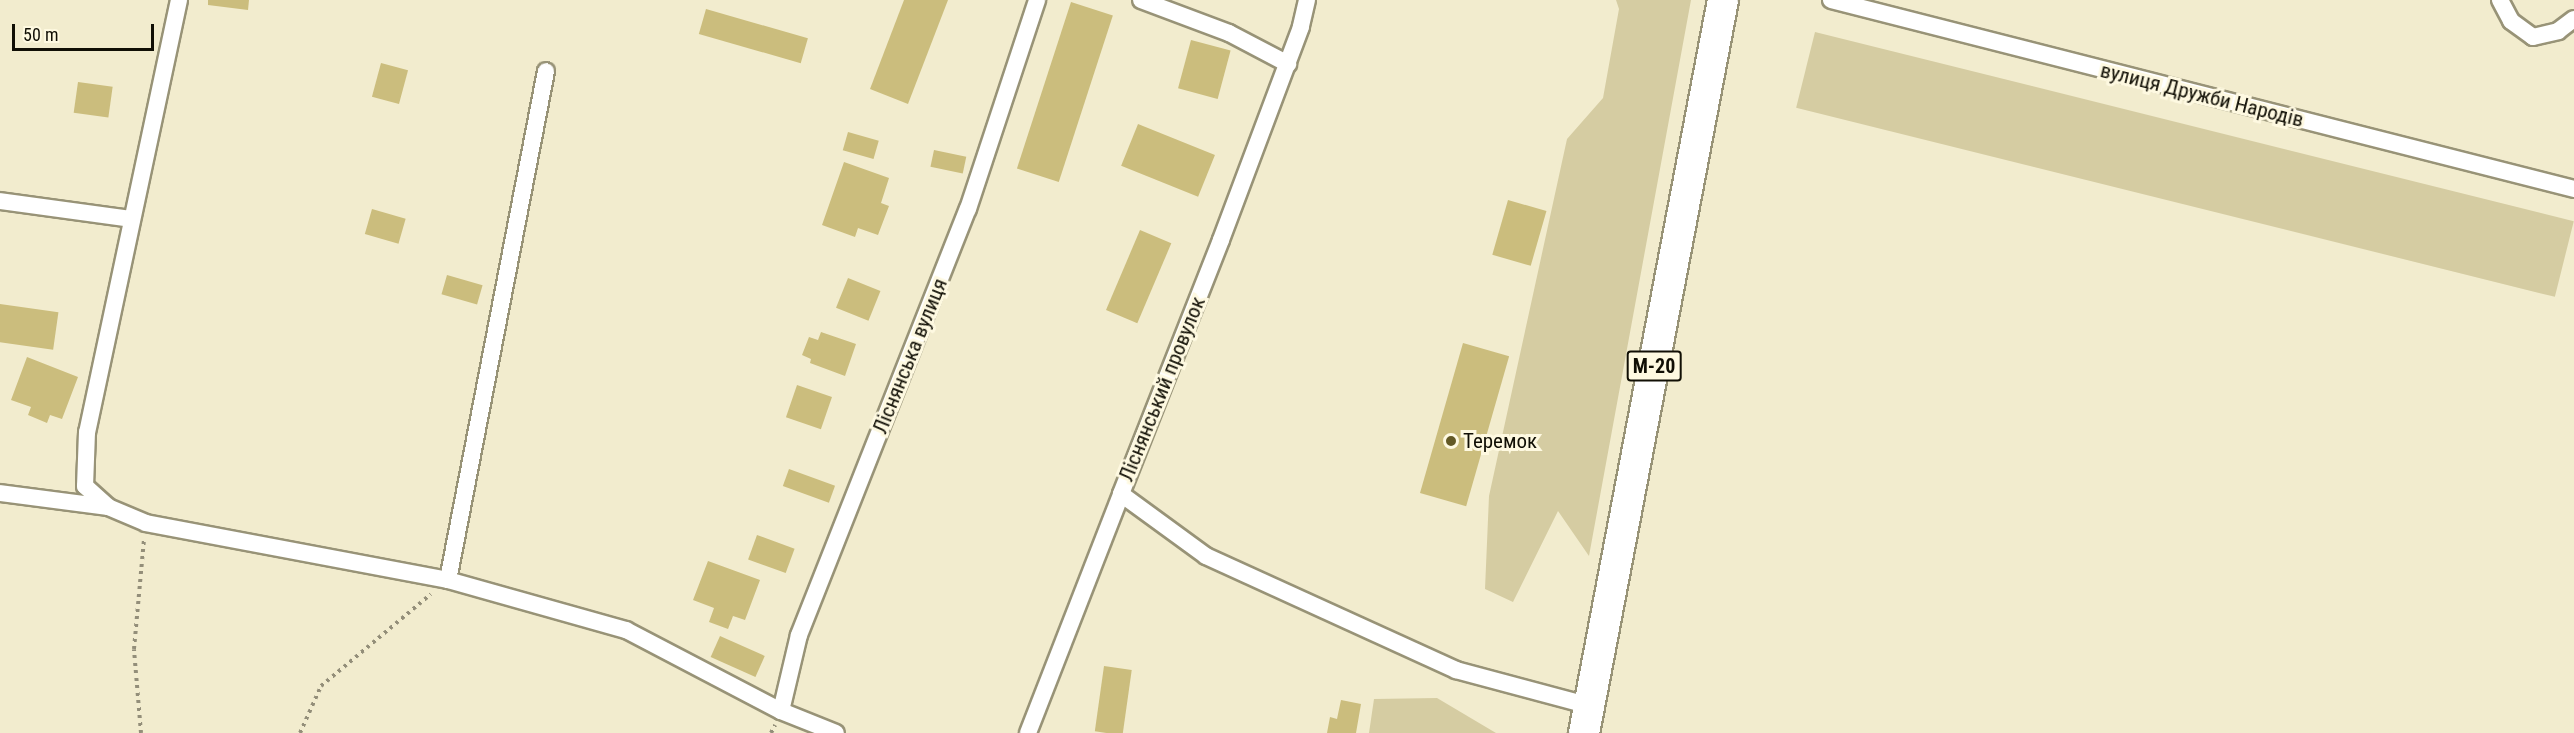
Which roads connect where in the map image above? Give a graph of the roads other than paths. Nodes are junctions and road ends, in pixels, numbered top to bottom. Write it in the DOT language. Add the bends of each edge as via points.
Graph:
graph roads {
  1 [pos="178,0"];
  2 [pos="1037,0"];
  3 [pos="1141,0"];
  4 [pos="1307,0"];
  5 [pos="1723,0"];
  6 [pos="1831,0"];
  7 [pos="2500,0"];
  8 [pos="2574,19"];
  9 [pos="1288,64"];
  10 [pos="546,71"];
  11 [pos="2574,189"];
  12 [pos="0,201"];
  13 [pos="132,219"];
  14 [pos="0,493"];
  15 [pos="1121,494"];
  16 [pos="108,507"];
  17 [pos="448,580"];
  18 [pos="781,711"];
  19 [pos="1587,719"];
  20 [pos="836,733"];
  21 [pos="1028,733"];
  1 -- 13 [label="street"];
  2 -- 18 [label="street, Ліснянська вулиця" via="968,209 799,635"];
  3 -- 9 [label="street" via="1229,33"];
  4 -- 9 [label="street, Ліснянський провулок"];
  5 -- 19 [label="highway, М-20"];
  6 -- 11 [label="street, вулиця Дружби Народів"];
  7 -- 8 [label="street" via="2511,21 2533,37 2558,31"];
  9 -- 15 [label="street, Ліснянський провулок"];
  10 -- 17 [label="street"];
  12 -- 13 [label="street"];
  13 -- 16 [label="street" via="87,432 85,486"];
  14 -- 16 [label="street"];
  15 -- 19 [label="street, Ліснянський провулок" via="1206,556 1445,665"];
  15 -- 21 [label="street"];
  16 -- 17 [label="street" via="146,523"];
  17 -- 18 [label="street" via="626,630"];
  18 -- 20 [label="street"];
}
